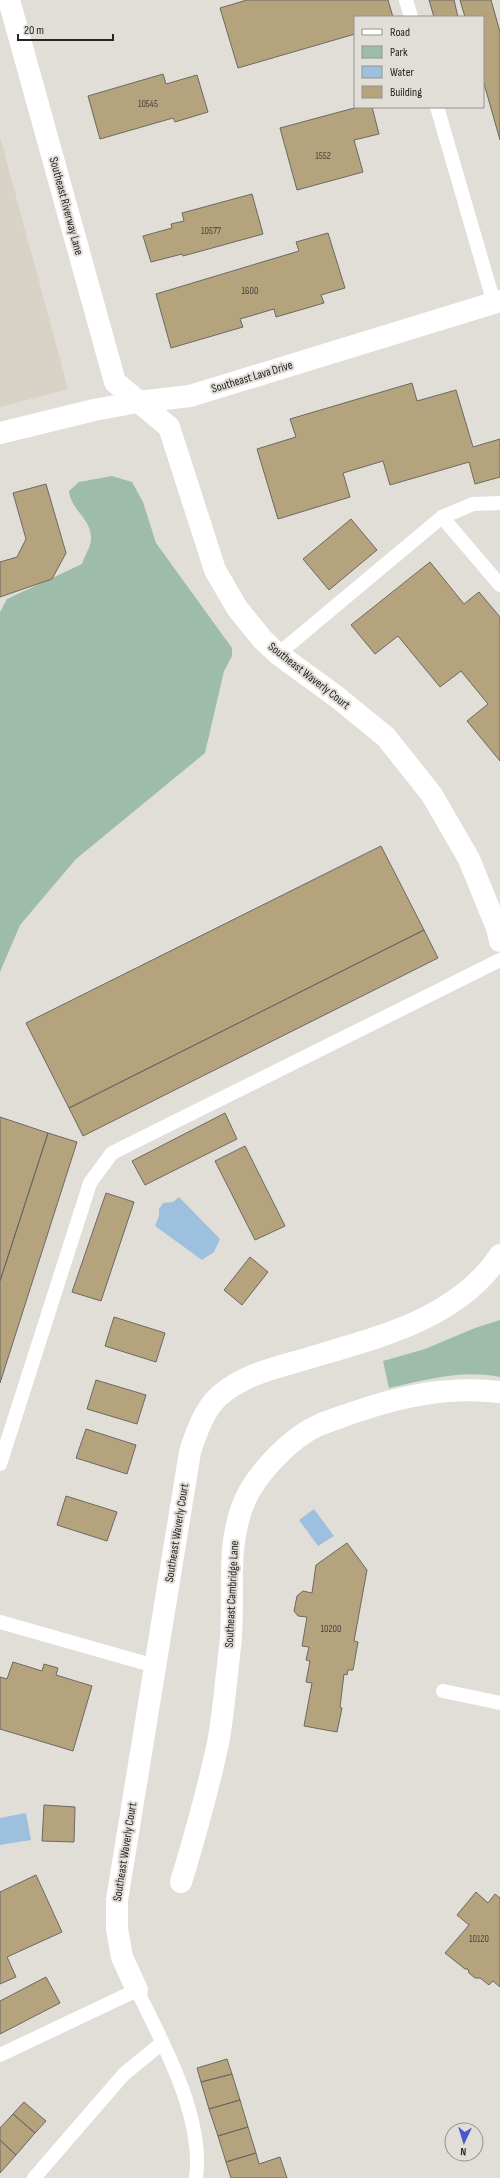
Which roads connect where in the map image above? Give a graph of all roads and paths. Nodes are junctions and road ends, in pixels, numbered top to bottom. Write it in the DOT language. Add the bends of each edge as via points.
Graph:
graph roads {
  1 [pos="9,0"];
  2 [pos="406,0"];
  3 [pos="411,16"];
  4 [pos="437,108"];
  5 [pos="497,302"];
  6 [pos="138,402"];
  7 [pos="0,434"];
  8 [pos="500,503"];
  9 [pos="442,516"];
  10 [pos="500,585"];
  11 [pos="278,654"];
  12 [pos="500,941"];
  13 [pos="500,960"];
  14 [pos="500,1255"];
  15 [pos="500,1392"];
  16 [pos="0,1464"];
  17 [pos="0,1622"];
  18 [pos="155,1666"];
  19 [pos="443,1691"];
  20 [pos="500,1703"];
  21 [pos="181,1882"];
  22 [pos="137,1990"];
  23 [pos="162,2043"];
  24 [pos="0,2055"];
  25 [pos="34,2178"];
  26 [pos="196,2178"];
  1 -- 6 [label="street, Southeast Riverway Lane" via="115,382"];
  2 -- 3 [label="lane"];
  4 -- 5 [label="lane"];
  5 -- 6 [label="street, Southeast Lava Drive" via="190,396"];
  6 -- 7 [label="street, Southeast Lava Drive" via="94,410"];
  6 -- 11 [label="street, Southeast Waverly Court" via="169,427 215,570 237,608"];
  8 -- 9 [label="lane" via="473,504"];
  9 -- 10 [label="lane"];
  9 -- 11 [label="lane"];
  11 -- 12 [label="street, Southeast Waverly Court" via="386,737 432,795 469,859"];
  13 -- 16 [label="lane" via="112,1153 90,1183"];
  14 -- 18 [label="street, Southeast Waverly Court" via="473,1286 447,1306 388,1334 250,1376 219,1397 198,1426 190,1452"];
  15 -- 21 [label="street, Southeast Cambridge Lane" via="445,1390 390,1400 316,1426 278,1453 249,1492 239,1516 232,1545 230,1645 218,1741 200,1820"];
  17 -- 18 [label="lane"];
  18 -- 22 [label="street, Southeast Waverly Court" via="117,1900 117,1929 122,1957"];
  19 -- 20 [label="lane"];
  22 -- 23 [label="lane"];
  22 -- 24 [label="lane"];
  23 -- 25 [label="lane" via="124,2074"];
  23 -- 26 [label="lane" via="176,2073 192,2121 198,2163"];
}
